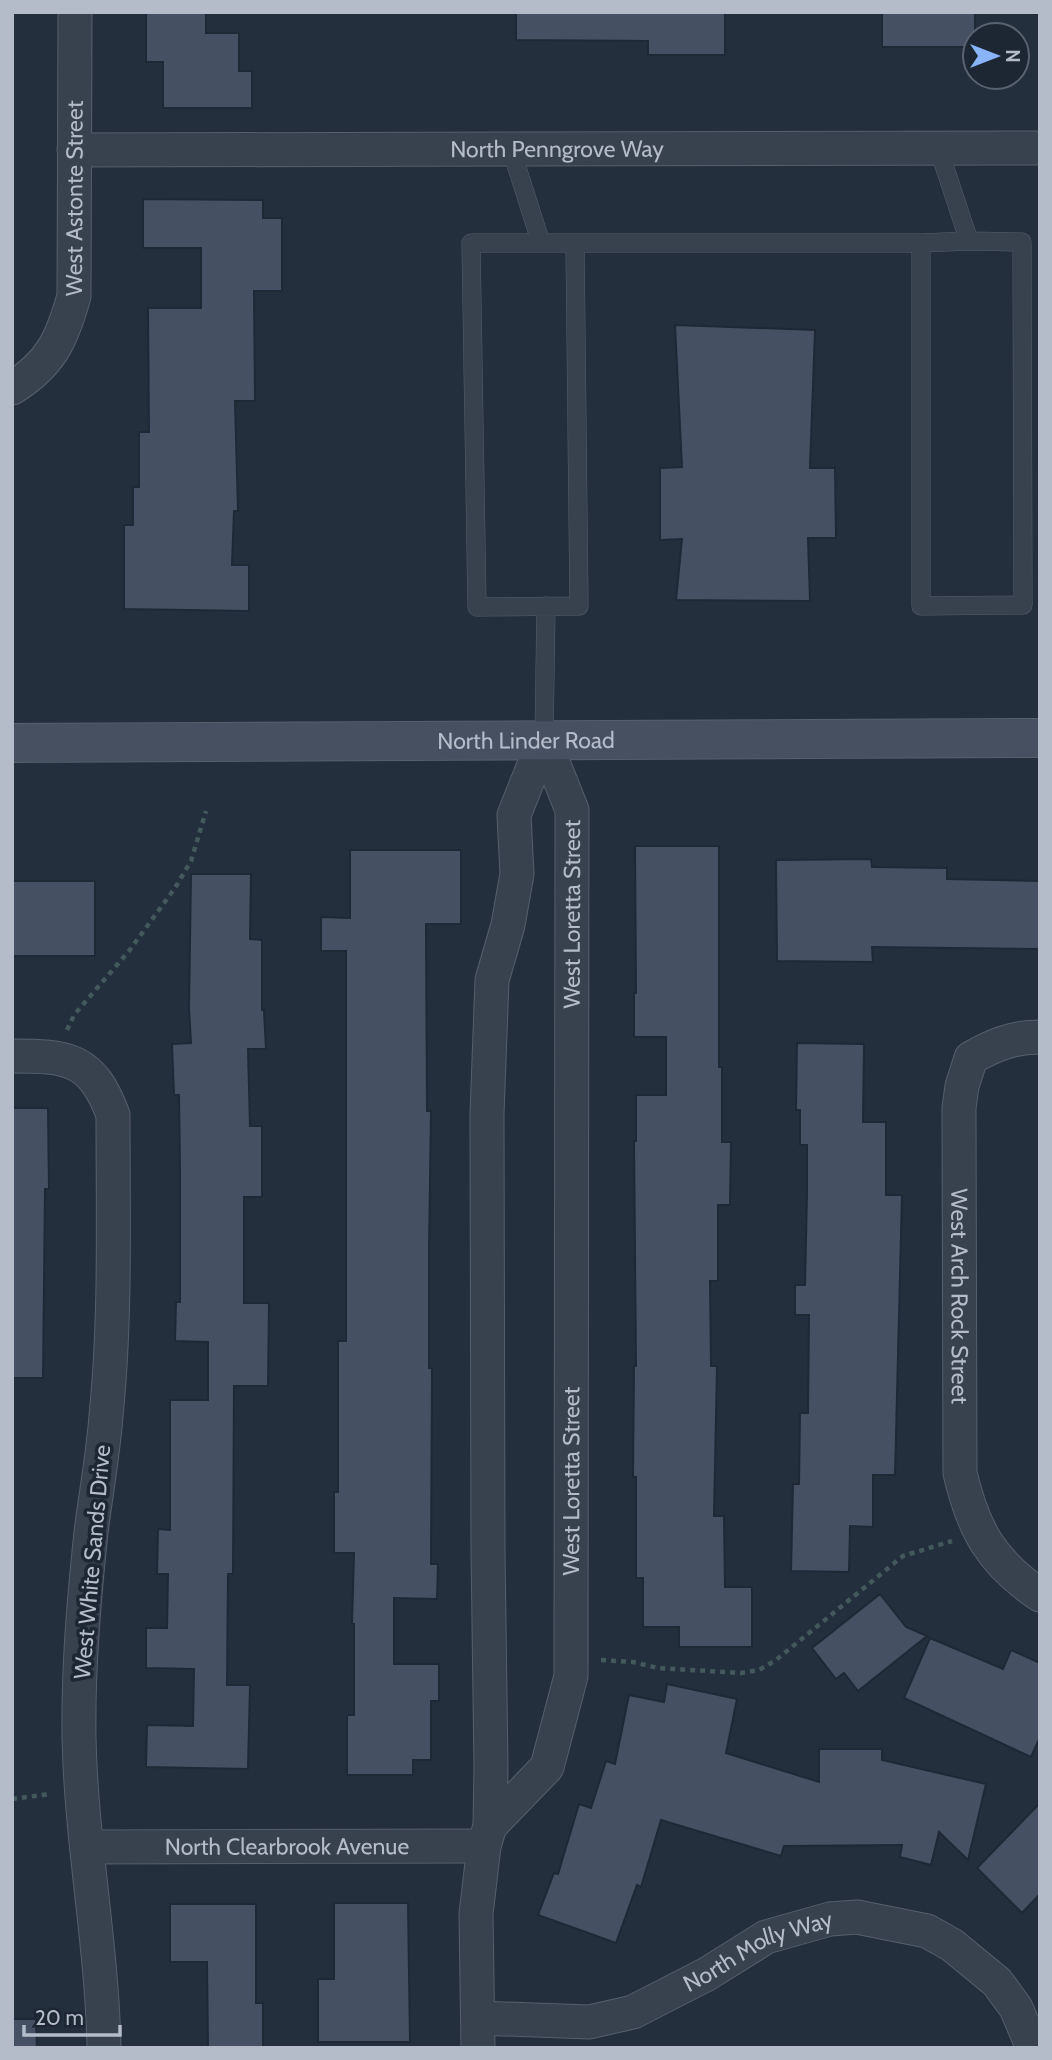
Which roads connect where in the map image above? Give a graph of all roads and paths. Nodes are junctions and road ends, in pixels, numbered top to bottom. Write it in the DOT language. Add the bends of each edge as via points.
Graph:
graph roads {
  1 [pos="75,12"];
  2 [pos="938,148"];
  3 [pos="1040,148"];
  4 [pos="511,149"];
  5 [pos="74,150"];
  6 [pos="969,241"];
  7 [pos="541,243"];
  8 [pos="575,243"];
  9 [pos="921,243"];
  10 [pos="24,381"];
  11 [pos="546,606"];
  12 [pos="1040,738"];
  13 [pos="544,740"];
  14 [pos="12,743"];
  15 [pos="206,811"];
  16 [pos="1040,1037"];
  17 [pos="12,1056"];
  18 [pos="54,1056"];
  19 [pos="979,1533"];
  20 [pos="1040,1595"];
  21 [pos="571,1659"];
  22 [pos="487,1836"];
  23 [pos="87,1847"];
  24 [pos="478,2033"];
  25 [pos="104,2048"];
  26 [pos="1033,2048"];
  1 -- 5 [label="street, West Astonte Street"];
  2 -- 3 [label="street, North Penngrove Way"];
  2 -- 4 [label="street, North Penngrove Way"];
  2 -- 6 [label="lane"];
  4 -- 5 [label="street, North Penngrove Way"];
  4 -- 7 [label="lane"];
  5 -- 10 [label="street, West Astonte Street" via="74,296 66,327"];
  6 -- 9 [label="lane"];
  6 -- 9 [label="lane" via="1022,242 1023,605 921,606"];
  7 -- 8 [label="lane"];
  7 -- 11 [label="lane" via="471,243 477,607"];
  8 -- 9 [label="lane"];
  8 -- 11 [label="lane" via="579,606"];
  11 -- 13 [label="lane"];
  12 -- 13 [label="main road, North Linder Road"];
  13 -- 14 [label="main road, North Linder Road"];
  13 -- 21 [label="street, West Loretta Street" via="572,810"];
  13 -- 22 [label="street" via="514,815 517,874 492,980 487,1114"];
  15 -- 18 [label="path" via="191,861 175,888 74,1016"];
  16 -- 19 [label="street, West Arch Rock Street" via="996,1044 971,1058 959,1108 960,1473"];
  17 -- 18 [label="street"];
  18 -- 23 [label="street, West White Sands Drive" via="89,1073 104,1091 113,1115 112,1321 82,1636 79,1738"];
  19 -- 20 [label="street, West Arch Rock Street" via="1007,1569"];
  19 -- 21 [label="path" via="903,1556 759,1670 741,1674"];
  21 -- 22 [label="street, West Loretta Street" via="571,1676 547,1767"];
  22 -- 23 [label="street, North Clearbrook Avenue"];
  22 -- 24 [label="street" via="476,1914"];
  23 -- 25 [label="street, West White Sands Drive"];
  24 -- 26 [label="street, North Molly Way" via="589,2022 633,2012 766,1937 830,1919 857,1917 927,1931 952,1945 997,1982 1016,2007"];
}
